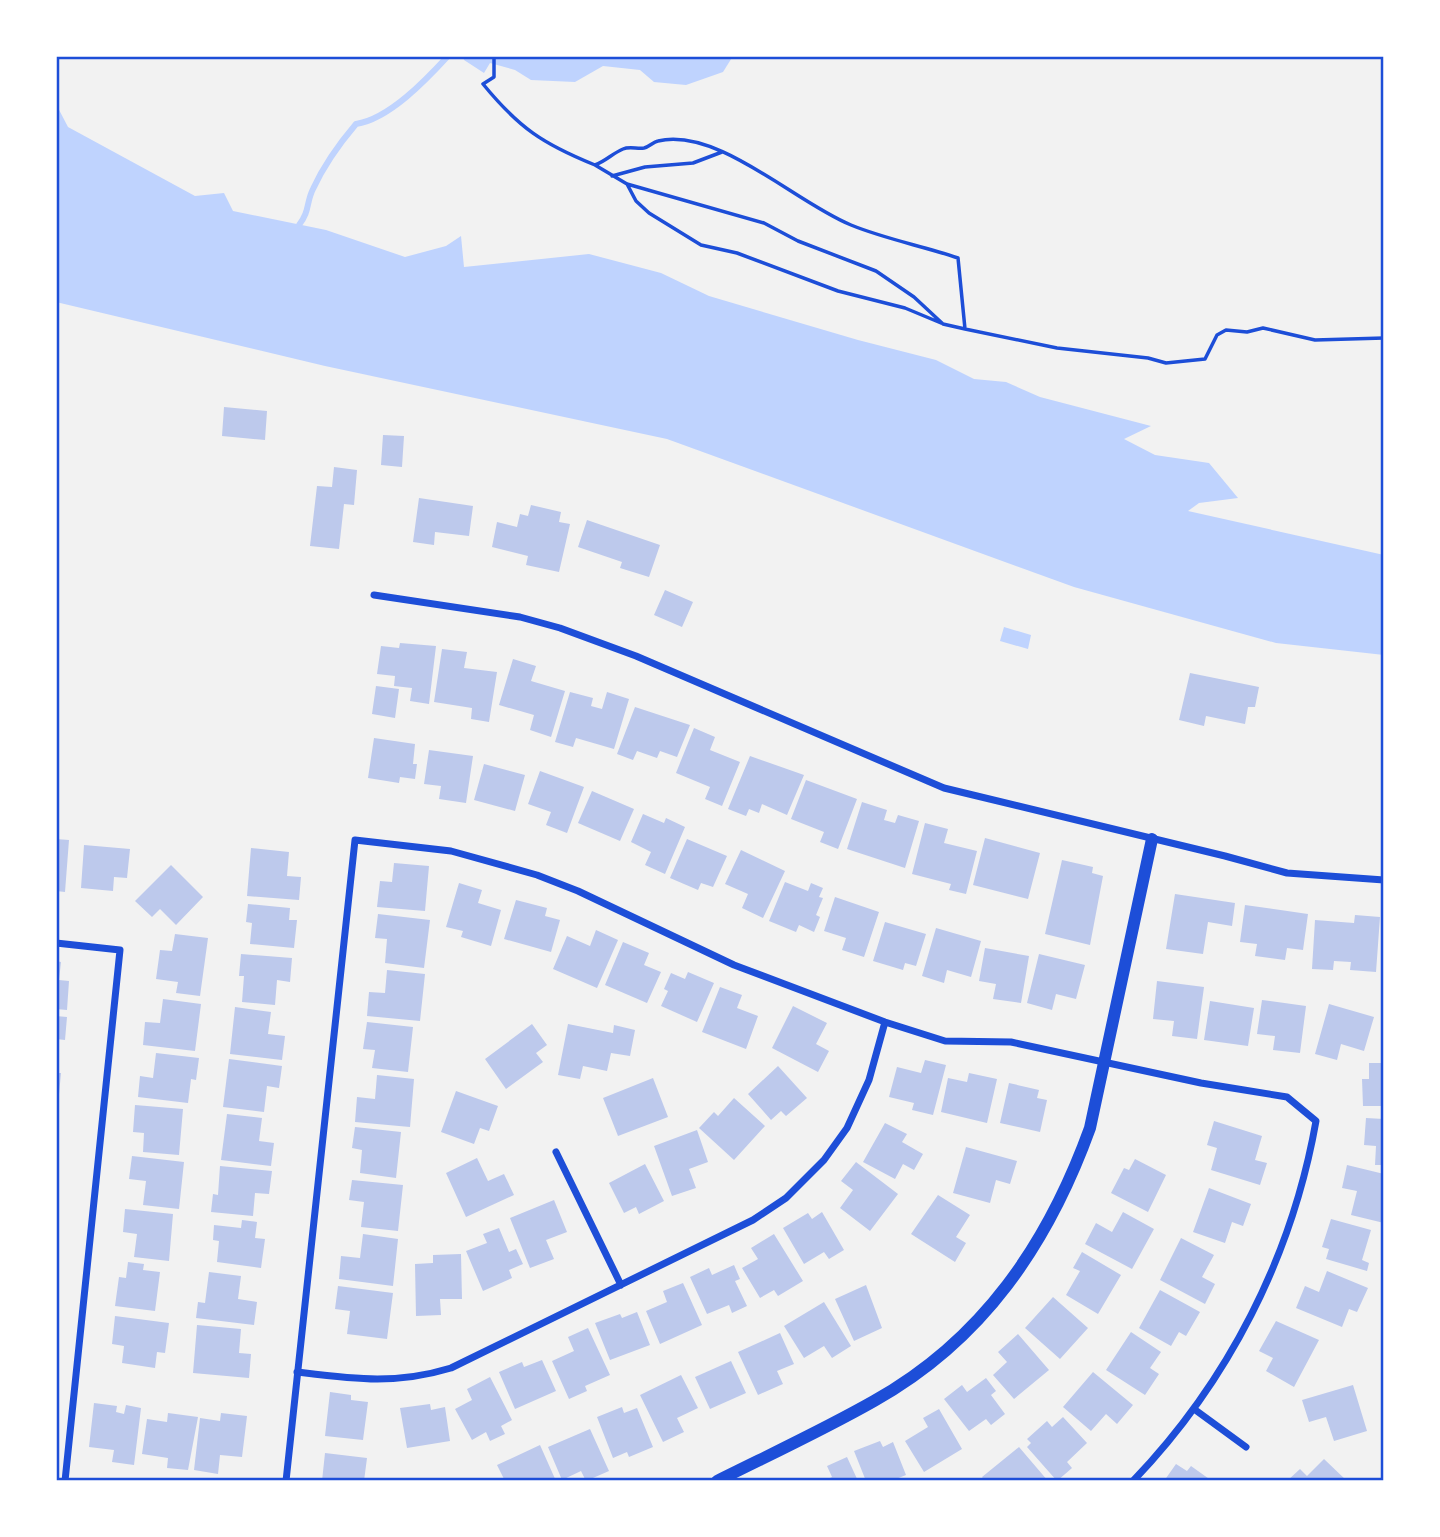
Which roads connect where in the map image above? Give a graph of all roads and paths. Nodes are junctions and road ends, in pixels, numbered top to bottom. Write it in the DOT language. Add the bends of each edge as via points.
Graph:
graph roads {
  1 [pos="494,56"];
  2 [pos="724,151"];
  3 [pos="595,164"];
  4 [pos="612,176"];
  5 [pos="627,184"];
  6 [pos="943,324"];
  7 [pos="965,329"];
  8 [pos="1384,338"];
  9 [pos="374,594"];
  10 [pos="1152,839"];
  11 [pos="1384,880"];
  12 [pos="56,943"];
  13 [pos="885,1022"];
  14 [pos="1105,1063"];
  15 [pos="556,1152"];
  16 [pos="621,1285"];
  17 [pos="297,1372"];
  18 [pos="1194,1409"];
  19 [pos="1247,1447"];
  20 [pos="65,1481"];
  21 [pos="286,1481"];
  22 [pos="717,1481"];
  23 [pos="1133,1481"];
  1 -- 3 [label="path" via="494,77 483,83 511,118 554,148"];
  2 -- 3 [label="path" via="697,143 659,141 644,148 624,148"];
  2 -- 4 [label="path" via="693,163 645,167"];
  2 -- 7 [label="path" via="800,200 852,225 958,258"];
  3 -- 4 [label="path"];
  4 -- 5 [label="path"];
  5 -- 6 [label="path" via="764,223 797,241 876,271"];
  5 -- 6 [label="path" via="649,213 701,245 737,253 838,291 905,307"];
  6 -- 7 [label="path"];
  7 -- 8 [label="path" via="1166,363 1205,359 1217,335 1226,330 1263,328 1315,340"];
  9 -- 10 [label="street" via="520,617 560,628 944,788"];
  10 -- 11 [label="street" via="1287,873"];
  10 -- 14 [label="street"];
  12 -- 20 [label="street" via="120,950"];
  13 -- 14 [label="street" via="945,1041 1011,1042"];
  13 -- 16 [label="street" via="859,1104 806,1180 752,1220"];
  13 -- 17 [label="street" via="734,965 537,875 451,851 355,840"];
  14 -- 18 [label="street" via="1287,1097 1316,1121 1301,1189 1269,1279 1241,1336"];
  14 -- 22 [label="street" via="1090,1128 1053,1218 1009,1285 977,1321 942,1355 875,1401"];
  15 -- 16 [label="street"];
  16 -- 17 [label="street" via="451,1368 420,1377 372,1381"];
  17 -- 21 [label="street"];
  18 -- 19 [label="street"];
  18 -- 23 [label="street"];
}
